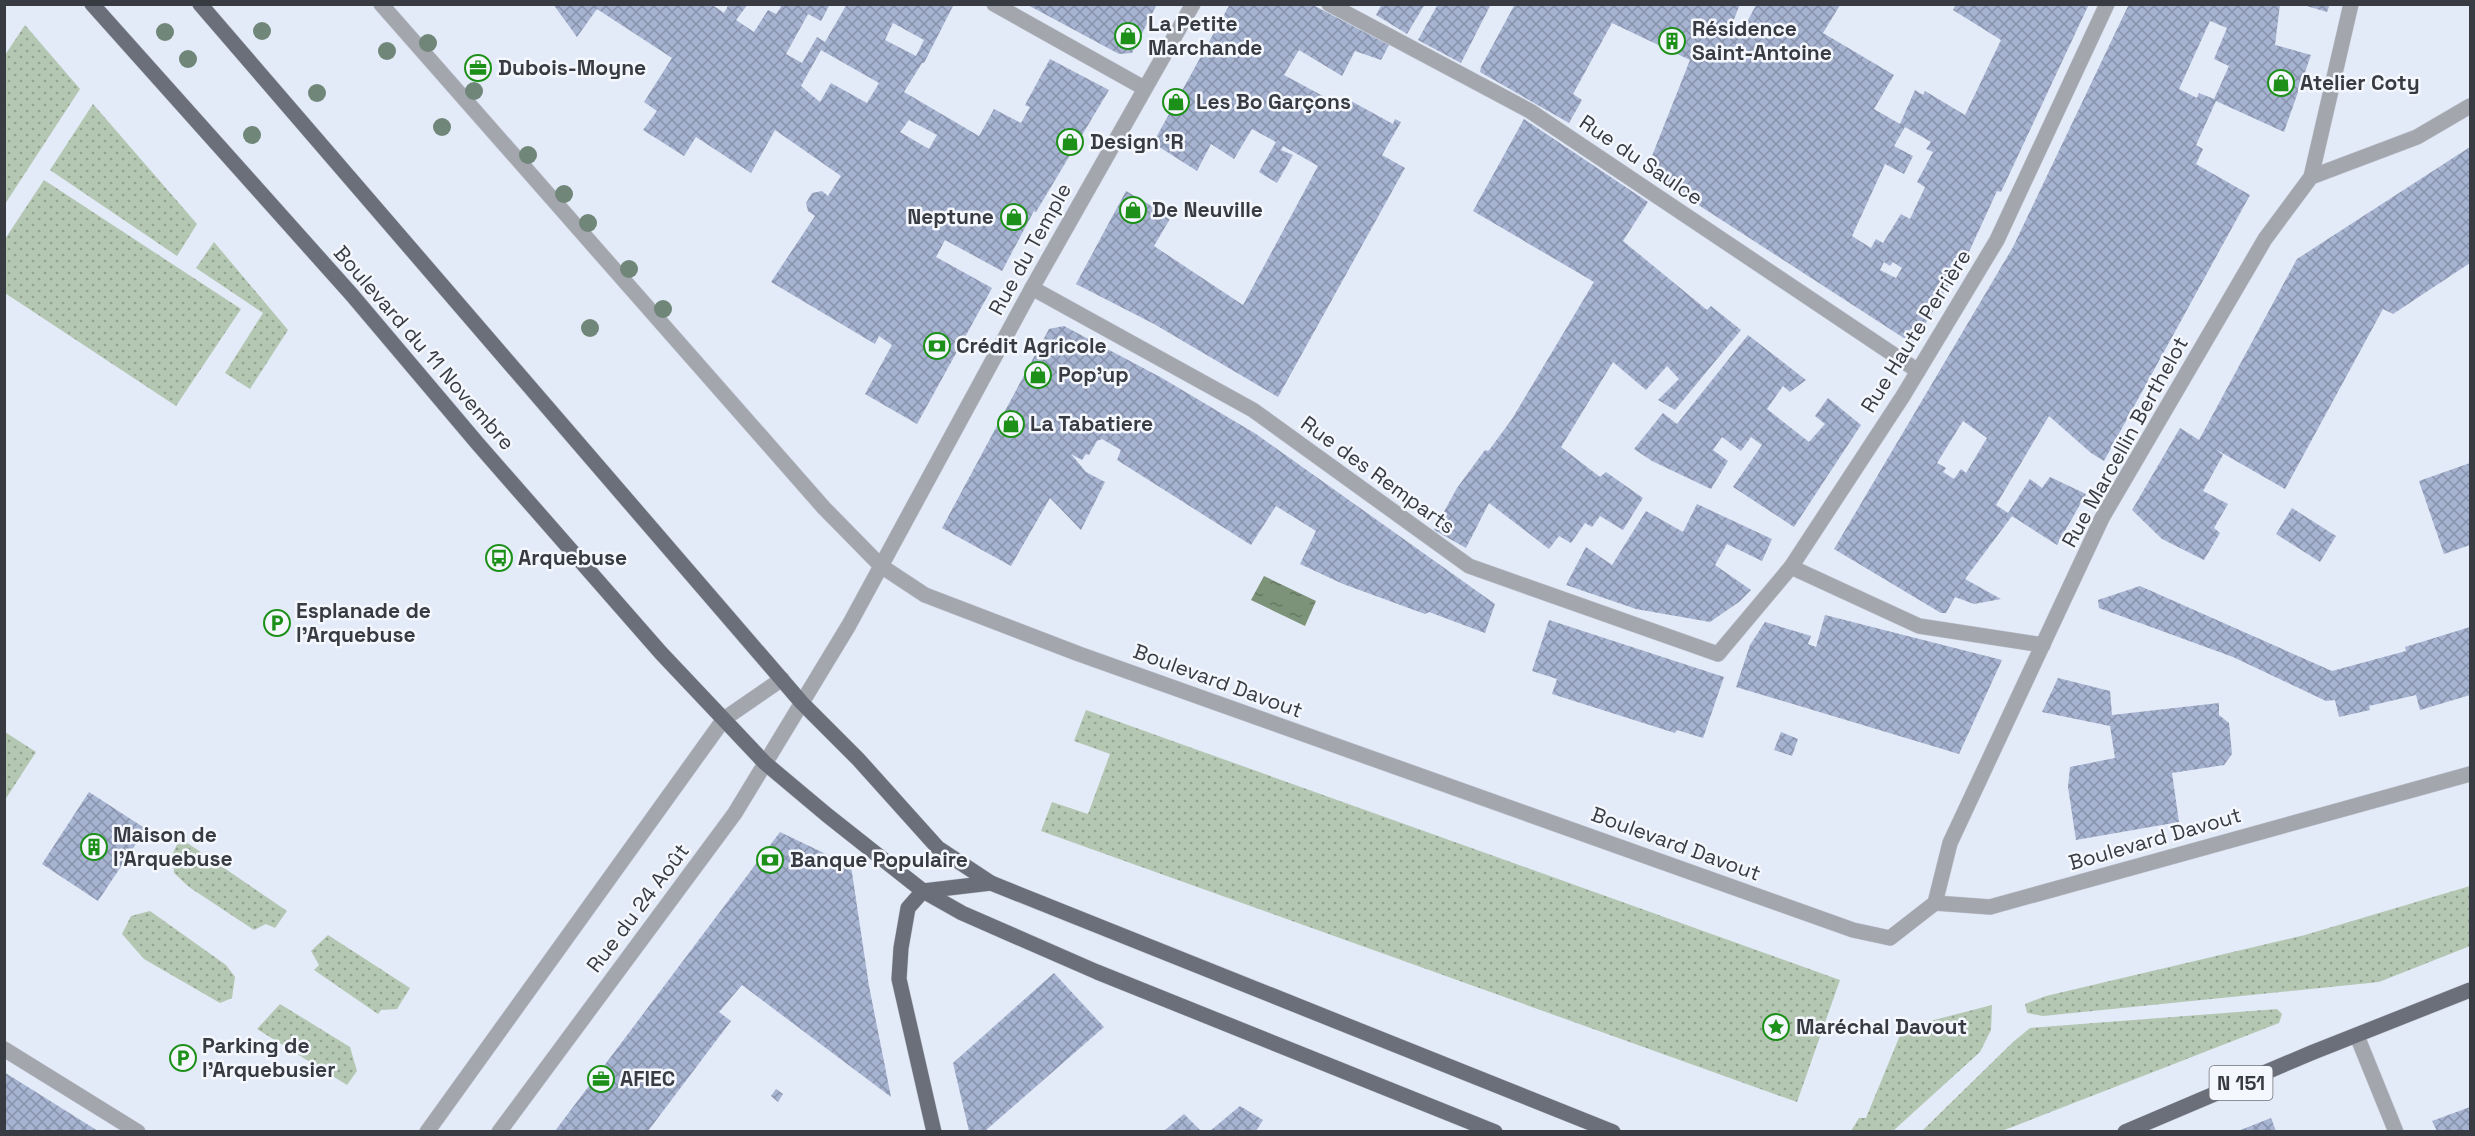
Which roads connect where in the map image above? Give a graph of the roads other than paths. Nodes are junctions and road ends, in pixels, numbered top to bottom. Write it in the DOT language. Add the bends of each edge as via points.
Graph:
graph roads {
  1 [pos="92,4"];
  2 [pos="200,4"];
  3 [pos="381,4"];
  4 [pos="994,4"];
  5 [pos="1193,4"];
  6 [pos="1329,4"];
  7 [pos="2107,4"];
  8 [pos="2351,4"];
  9 [pos="1144,88"];
  10 [pos="2470,106"];
  11 [pos="2311,177"];
  12 [pos="1032,288"];
  13 [pos="1918,371"];
  14 [pos="881,566"];
  15 [pos="1791,567"];
  16 [pos="2043,645"];
  17 [pos="1718,654"];
  18 [pos="783,680"];
  19 [pos="802,703"];
  20 [pos="724,719"];
  21 [pos="765,763"];
  22 [pos="2470,774"];
  23 [pos="991,883"];
  24 [pos="922,891"];
  25 [pos="1935,903"];
  26 [pos="2470,990"];
  27 [pos="2357,1036"];
  28 [pos="4,1049"];
  29 [pos="138,1131"];
  30 [pos="427,1131"];
  31 [pos="499,1131"];
  32 [pos="934,1131"];
  33 [pos="1495,1131"];
  34 [pos="1613,1131"];
  35 [pos="2125,1131"];
  36 [pos="2396,1131"];
  1 -- 20 [label="main road, Boulevard du 11 Novembre"];
  2 -- 18 [label="main road"];
  3 -- 14 [label="street" via="824,507"];
  4 -- 9 [label="street"];
  5 -- 9 [label="street, Rue du Temple"];
  6 -- 13 [label="street, Rue du Saulce" via="1530,111"];
  7 -- 13 [label="street, Rue Haute Perrière" via="1997,240"];
  8 -- 11 [label="street"];
  9 -- 12 [label="street, Rue du Temple"];
  10 -- 11 [label="street" via="2417,138"];
  11 -- 16 [label="street, Rue Marcellin Berthelot" via="2265,238 2102,518"];
  12 -- 14 [label="street, Rue du Temple"];
  12 -- 17 [label="street, Rue des Remparts" via="1253,410 1469,566"];
  13 -- 15 [label="street, Rue Haute Perrière"];
  14 -- 19 [label="street, Rue du Temple"];
  14 -- 25 [label="street, Boulevard Davout" via="925,595 1079,654 1853,930 1890,938"];
  15 -- 16 [label="street" via="1919,627"];
  15 -- 17 [label="street, Rue Haute Perrière"];
  16 -- 25 [label="street, Rue Marcellin Berthelot" via="1950,843"];
  18 -- 19 [label="main road"];
  18 -- 20 [label="street"];
  19 -- 21 [label="street, Rue du 24 Août"];
  19 -- 23 [label="main road" via="938,848"];
  20 -- 21 [label="main road, Boulevard du 11 Novembre"];
  20 -- 30 [label="street"];
  21 -- 24 [label="main road"];
  21 -- 31 [label="street, Rue du 24 Août" via="735,813"];
  22 -- 25 [label="street, Boulevard Davout" via="1990,907"];
  23 -- 24 [label="main road"];
  23 -- 34 [label="main road"];
  24 -- 32 [label="main road" via="908,909 899,979"];
  24 -- 33 [label="main road" via="962,913 1097,972"];
  26 -- 27 [label="main road, N 151"];
  27 -- 35 [label="main road, N 151"];
  27 -- 36 [label="street"];
  28 -- 29 [label="street"];
}
